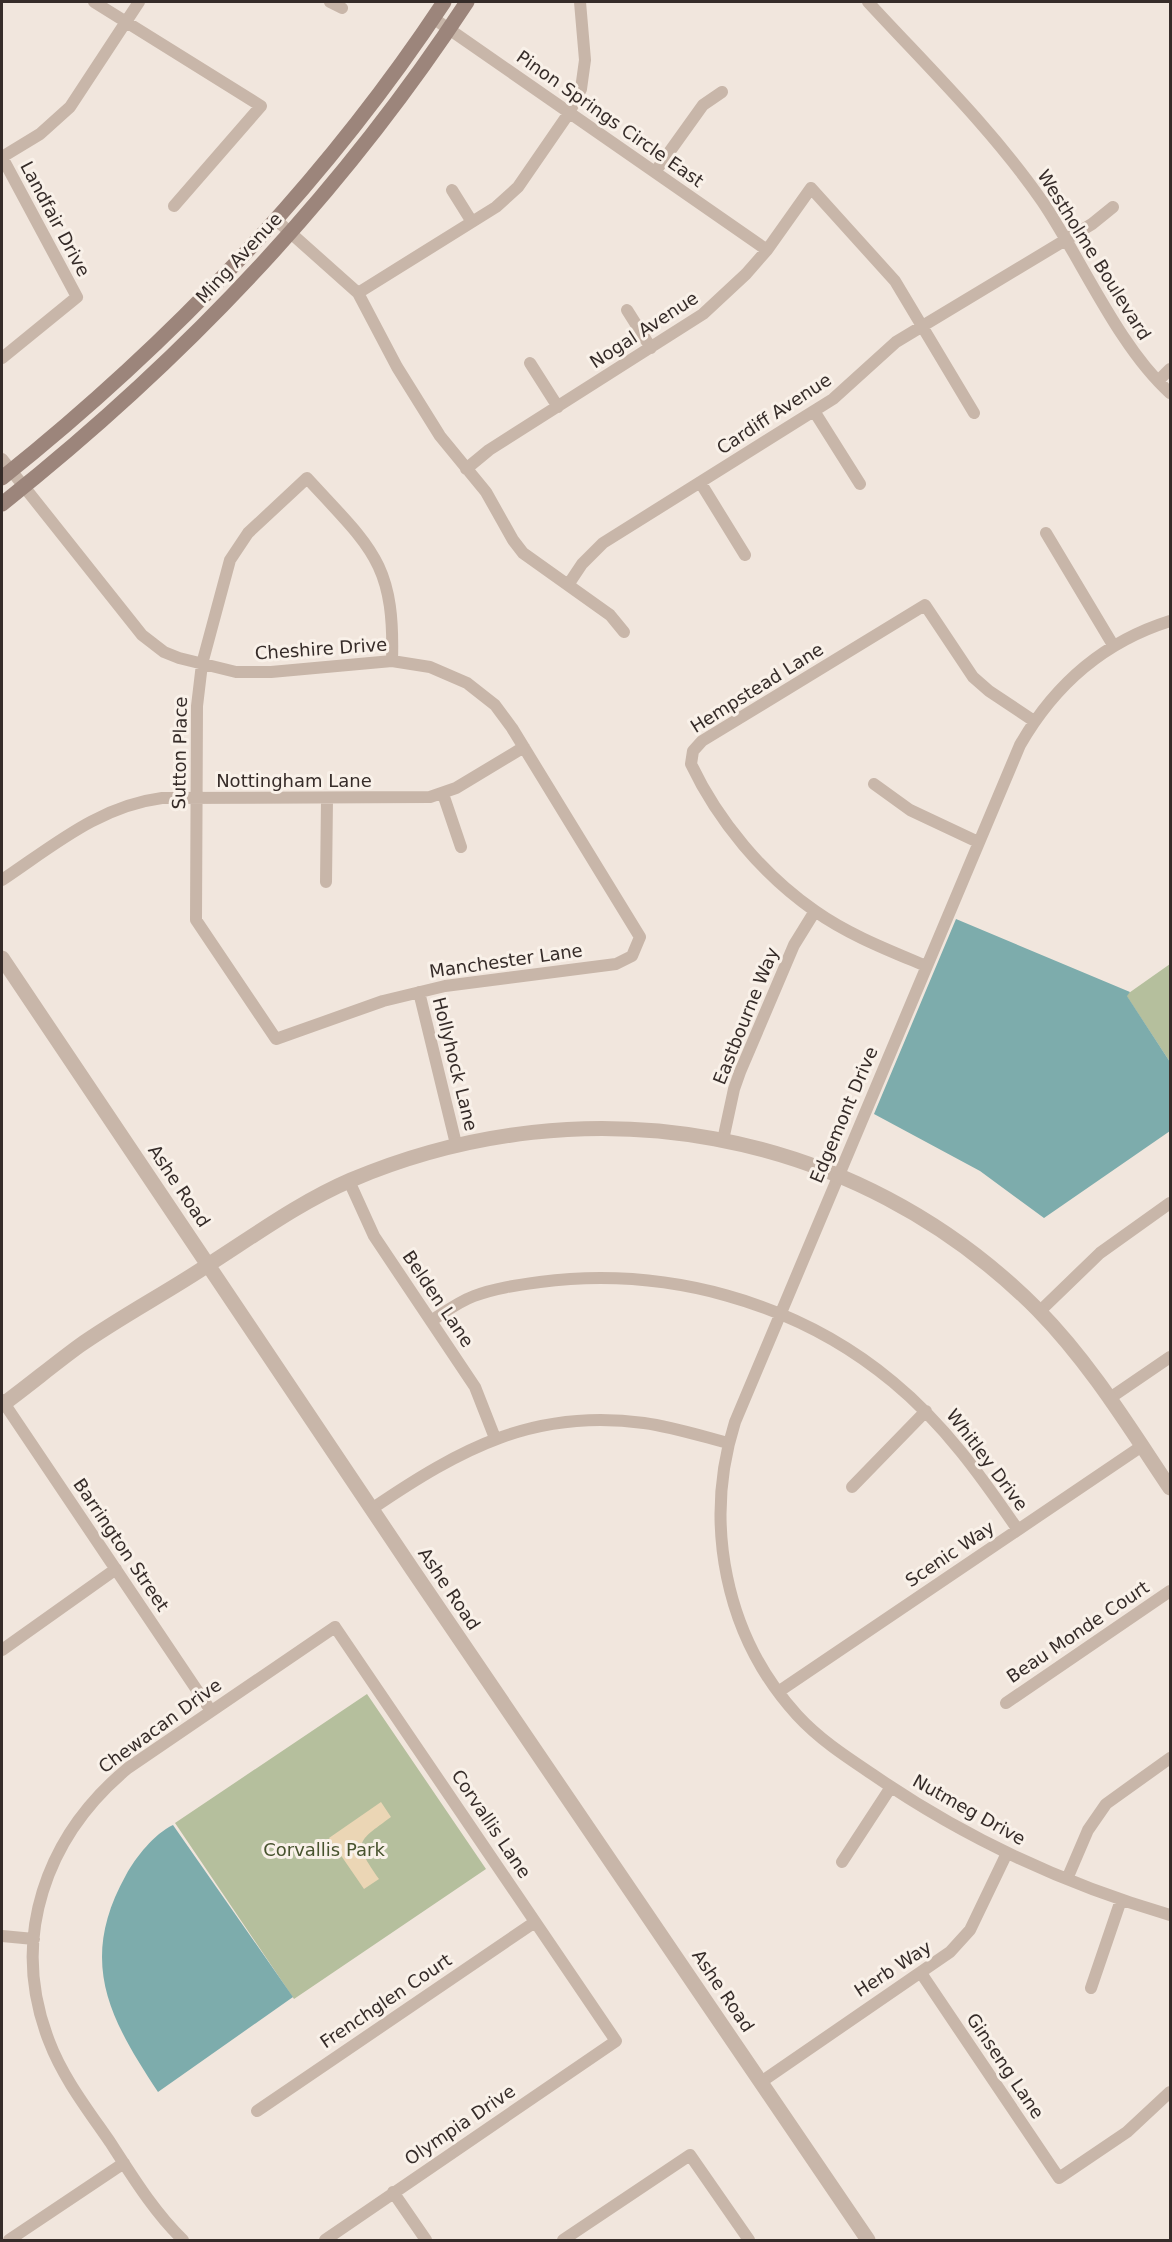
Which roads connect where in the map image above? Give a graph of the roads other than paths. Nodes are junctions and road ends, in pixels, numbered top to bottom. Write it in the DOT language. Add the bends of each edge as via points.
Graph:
graph roads {
  1 [pos="94,2"];
  2 [pos="139,2"];
  3 [pos="330,2"];
  4 [pos="444,2"];
  5 [pos="467,2"];
  6 [pos="580,2"];
  7 [pos="868,2"];
  8 [pos="342,8"];
  9 [pos="433,18"];
  10 [pos="126,22"];
  11 [pos="450,28"];
  12 [pos="722,92"];
  13 [pos="569,113"];
  14 [pos="2,157"];
  15 [pos="655,172"];
  16 [pos="452,190"];
  17 [pos="174,206"];
  18 [pos="1113,207"];
  19 [pos="275,219"];
  20 [pos="472,222"];
  21 [pos="291,231"];
  22 [pos="1067,239"];
  23 [pos="767,250"];
  24 [pos="358,293"];
  25 [pos="627,310"];
  26 [pos="922,326"];
  27 [pos="651,348"];
  28 [pos="2,358"];
  29 [pos="530,363"];
  30 [pos="1170,369"];
  31 [pos="1158,381"];
  32 [pos="1170,393"];
  33 [pos="558,407"];
  34 [pos="814,411"];
  35 [pos="974,413"];
  36 [pos="5,469"];
  37 [pos="466,469"];
  38 [pos="700,482"];
  39 [pos="860,484"];
  40 [pos="24,486"];
  41 [pos="2,504"];
  42 [pos="1046,533"];
  43 [pos="745,555"];
  44 [pos="568,585"];
  45 [pos="1170,621"];
  46 [pos="624,632"];
  47 [pos="1113,645"];
  48 [pos="392,661"];
  49 [pos="202,664"];
  50 [pos="1034,721"];
  51 [pos="524,747"];
  52 [pos="874,784"];
  53 [pos="443,794"];
  54 [pos="197,798"];
  55 [pos="327,799"];
  56 [pos="978,842"];
  57 [pos="461,847"];
  58 [pos="2,880"];
  59 [pos="326,882"];
  60 [pos="815,911"];
  61 [pos="636,951"];
  62 [pos="2,958"];
  63 [pos="926,966"];
  64 [pos="419,992"];
  65 [pos="276,1039"];
  66 [pos="723,1140"];
  67 [pos="456,1144"];
  68 [pos="838,1175"];
  69 [pos="349,1181"];
  70 [pos="1170,1203"];
  71 [pos="209,1265"];
  72 [pos="1039,1312"];
  73 [pos="780,1314"];
  74 [pos="431,1321"];
  75 [pos="1170,1357"];
  76 [pos="1110,1398"];
  77 [pos="2,1403"];
  78 [pos="926,1411"];
  79 [pos="495,1438"];
  80 [pos="728,1443"];
  81 [pos="1142,1446"];
  82 [pos="852,1487"];
  83 [pos="1170,1488"];
  84 [pos="373,1508"];
  85 [pos="1018,1530"];
  86 [pos="116,1569"];
  87 [pos="1170,1592"];
  88 [pos="336,1627"];
  89 [pos="2,1650"];
  90 [pos="778,1692"];
  91 [pos="1006,1703"];
  92 [pos="211,1711"];
  93 [pos="1170,1758"];
  94 [pos="891,1788"];
  95 [pos="1007,1853"];
  96 [pos="842,1862"];
  97 [pos="1067,1880"];
  98 [pos="1121,1900"];
  99 [pos="1170,1915"];
  100 [pos="536,1922"];
  101 [pos="2,1936"];
  102 [pos="34,1939"];
  103 [pos="921,1973"];
  104 [pos="1091,1988"];
  105 [pos="616,2041"];
  106 [pos="761,2082"];
  107 [pos="1169,2096"];
  108 [pos="257,2111"];
  109 [pos="124,2163"];
  110 [pos="393,2192"];
  111 [pos="2,2231"];
  112 [pos="9,2241"];
  113 [pos="183,2241"];
  114 [pos="325,2241"];
  115 [pos="426,2241"];
  116 [pos="562,2241"];
  117 [pos="749,2241"];
  118 [pos="868,2241"];
  1 -- 10 [label="street"];
  2 -- 10 [label="street"];
  3 -- 8 [label="street"];
  4 -- 9 [label="main road, Ming Avenue"];
  5 -- 11 [label="main road, Ming Avenue"];
  6 -- 13 [label="street" via="584,76"];
  7 -- 22 [label="street, Westholme Boulevard" via="1019,170"];
  9 -- 11 [label="street, Pinon Springs Circle East"];
  9 -- 19 [label="main road, Ming Avenue" via="350,129"];
  10 -- 14 [label="street" via="70,107 40,135"];
  10 -- 17 [label="street" via="261,106"];
  11 -- 13 [label="street, Pinon Springs Circle East"];
  11 -- 21 [label="main road, Ming Avenue" via="364,144"];
  12 -- 15 [label="street" via="703,105"];
  13 -- 15 [label="street, Pinon Springs Circle East"];
  13 -- 20 [label="street" via="518,187"];
  14 -- 28 [label="street, Landfair Drive" via="77,297"];
  15 -- 23 [label="street, Pinon Springs Circle East"];
  16 -- 20 [label="street"];
  18 -- 22 [label="street, Cardiff Avenue"];
  19 -- 21 [label="street"];
  19 -- 36 [label="main road, Ming Avenue" via="133,365"];
  20 -- 24 [label="street"];
  21 -- 24 [label="street"];
  21 -- 40 [label="main road, Ming Avenue" via="161,366"];
  22 -- 26 [label="street, Cardiff Avenue"];
  22 -- 31 [label="street, Westholme Boulevard" via="1138,357"];
  23 -- 26 [label="street, Nogal Avenue" via="811,188 895,281"];
  23 -- 27 [label="street, Nogal Avenue" via="711,307"];
  24 -- 37 [label="street" via="397,367 440,436"];
  25 -- 27 [label="street"];
  26 -- 34 [label="street, Cardiff Avenue" via="896,342 844,392"];
  26 -- 35 [label="street"];
  27 -- 33 [label="street, Nogal Avenue"];
  29 -- 33 [label="street"];
  30 -- 31 [label="street"];
  31 -- 32 [label="street, Westholme Boulevard"];
  33 -- 37 [label="street, Nogal Avenue"];
  34 -- 38 [label="street, Cardiff Avenue"];
  34 -- 39 [label="street"];
  36 -- 40 [label="street, Cheshire Drive"];
  37 -- 44 [label="street" via="486,492 524,554"];
  38 -- 43 [label="street"];
  38 -- 44 [label="street, Cardiff Avenue" via="603,543"];
  40 -- 41 [label="main road, Ming Avenue"];
  40 -- 49 [label="street, Cheshire Drive" via="142,635 164,652"];
  42 -- 47 [label="street"];
  44 -- 46 [label="street" via="610,615"];
  45 -- 47 [label="street, Edgemont Drive"];
  47 -- 50 [label="street, Edgemont Drive" via="1075,673"];
  48 -- 49 [label="street, Cheshire Drive" via="253,673"];
  48 -- 49 [label="street, Sutton Place" via="392,606 382,570 363,539 307,478 248,533 230,560"];
  48 -- 51 [label="street, Cheshire Drive" via="430,667 466,683 495,705"];
  49 -- 54 [label="street, Sutton Place" via="197,706"];
  50 -- 56 [label="street, Edgemont Drive"];
  50 -- 60 [label="street, Hempstead Lane" via="973,677 925,605 697,746 691,764 727,823 762,866"];
  51 -- 53 [label="street, Nottingham Lane"];
  51 -- 61 [label="street, Cheshire Drive" via="637,931 640,937"];
  52 -- 56 [label="street" via="910,810"];
  53 -- 55 [label="street, Nottingham Lane" via="412,800"];
  53 -- 57 [label="street"];
  54 -- 55 [label="street, Nottingham Lane"];
  54 -- 58 [label="street, Nottingham Lane" via="143,800 104,813"];
  54 -- 65 [label="street, Sutton Place" via="196,920"];
  55 -- 59 [label="street"];
  56 -- 63 [label="street, Edgemont Drive"];
  60 -- 63 [label="street, Hempstead Lane"];
  60 -- 66 [label="street, Eastbourne Way" via="794,945 741,1072"];
  61 -- 64 [label="street, Manchester Lane" via="616,964 485,979"];
  62 -- 71 [label="street, Ashe Road"];
  63 -- 68 [label="street, Edgemont Drive"];
  64 -- 65 [label="street, Manchester Lane"];
  64 -- 67 [label="street, Hollyhock Lane"];
  66 -- 67 [label="street" via="669,1131 583,1127 530,1131"];
  66 -- 68 [label="street"];
  67 -- 69 [label="street"];
  68 -- 72 [label="street" via="938,1228 990,1266"];
  68 -- 73 [label="street, Edgemont Drive"];
  69 -- 71 [label="street" via="280,1217"];
  69 -- 74 [label="street, Belden Lane" via="374,1236"];
  70 -- 72 [label="street" via="1100,1253"];
  71 -- 77 [label="street" via="80,1345"];
  71 -- 84 [label="street, Ashe Road"];
  72 -- 76 [label="street"];
  73 -- 74 [label="street, Whitley Drive" via="685,1286 588,1278 492,1291 458,1303"];
  73 -- 78 [label="street, Whitley Drive" via="865,1361"];
  73 -- 80 [label="street, Edgemont Drive"];
  74 -- 79 [label="street, Belden Lane" via="475,1387"];
  75 -- 76 [label="street"];
  76 -- 81 [label="street"];
  77 -- 86 [label="street, Barrington Street"];
  78 -- 82 [label="street"];
  78 -- 85 [label="street, Whitley Drive" via="969,1460"];
  79 -- 80 [label="street" via="560,1423 616,1421 671,1428"];
  79 -- 84 [label="street" via="450,1458"];
  80 -- 90 [label="street, Edgemont Drive" via="720,1493 725,1570 747,1638"];
  81 -- 83 [label="street"];
  81 -- 85 [label="street, Scenic Way"];
  84 -- 106 [label="street, Ashe Road"];
  85 -- 90 [label="street, Scenic Way"];
  86 -- 89 [label="street"];
  86 -- 92 [label="street, Barrington Street"];
  87 -- 91 [label="street, Beau Monde Court"];
  88 -- 92 [label="street, Chewacan Drive"];
  88 -- 100 [label="street, Corvallis Lane"];
  90 -- 94 [label="street, Nutmeg Drive" via="813,1731"];
  92 -- 102 [label="street, Chewacan Drive" via="128,1768 79,1817 48,1875"];
  93 -- 97 [label="street" via="1106,1804 1088,1830"];
  94 -- 95 [label="street, Nutmeg Drive"];
  94 -- 96 [label="street"];
  95 -- 97 [label="street, Nutmeg Drive"];
  95 -- 103 [label="street, Herb Way" via="962,1941"];
  97 -- 98 [label="street, Nutmeg Drive"];
  98 -- 99 [label="street, Nutmeg Drive"];
  98 -- 104 [label="street"];
  100 -- 105 [label="street, Corvallis Lane"];
  100 -- 108 [label="street, Frenchglen Court"];
  101 -- 102 [label="street"];
  102 -- 109 [label="street, Chewacan Drive" via="35,1985 49,2041 71,2085"];
  103 -- 106 [label="street, Herb Way"];
  103 -- 107 [label="street, Ginseng Lane" via="1059,2178 1127,2132"];
  105 -- 110 [label="street, Olympia Drive"];
  106 -- 118 [label="street, Ashe Road"];
  109 -- 112 [label="street"];
  109 -- 113 [label="street, Chewacan Drive" via="157,2212"];
  110 -- 114 [label="street, Olympia Drive"];
  110 -- 115 [label="street"];
  111 -- 112 [label="street"];
  116 -- 117 [label="street" via="690,2155"];
}
